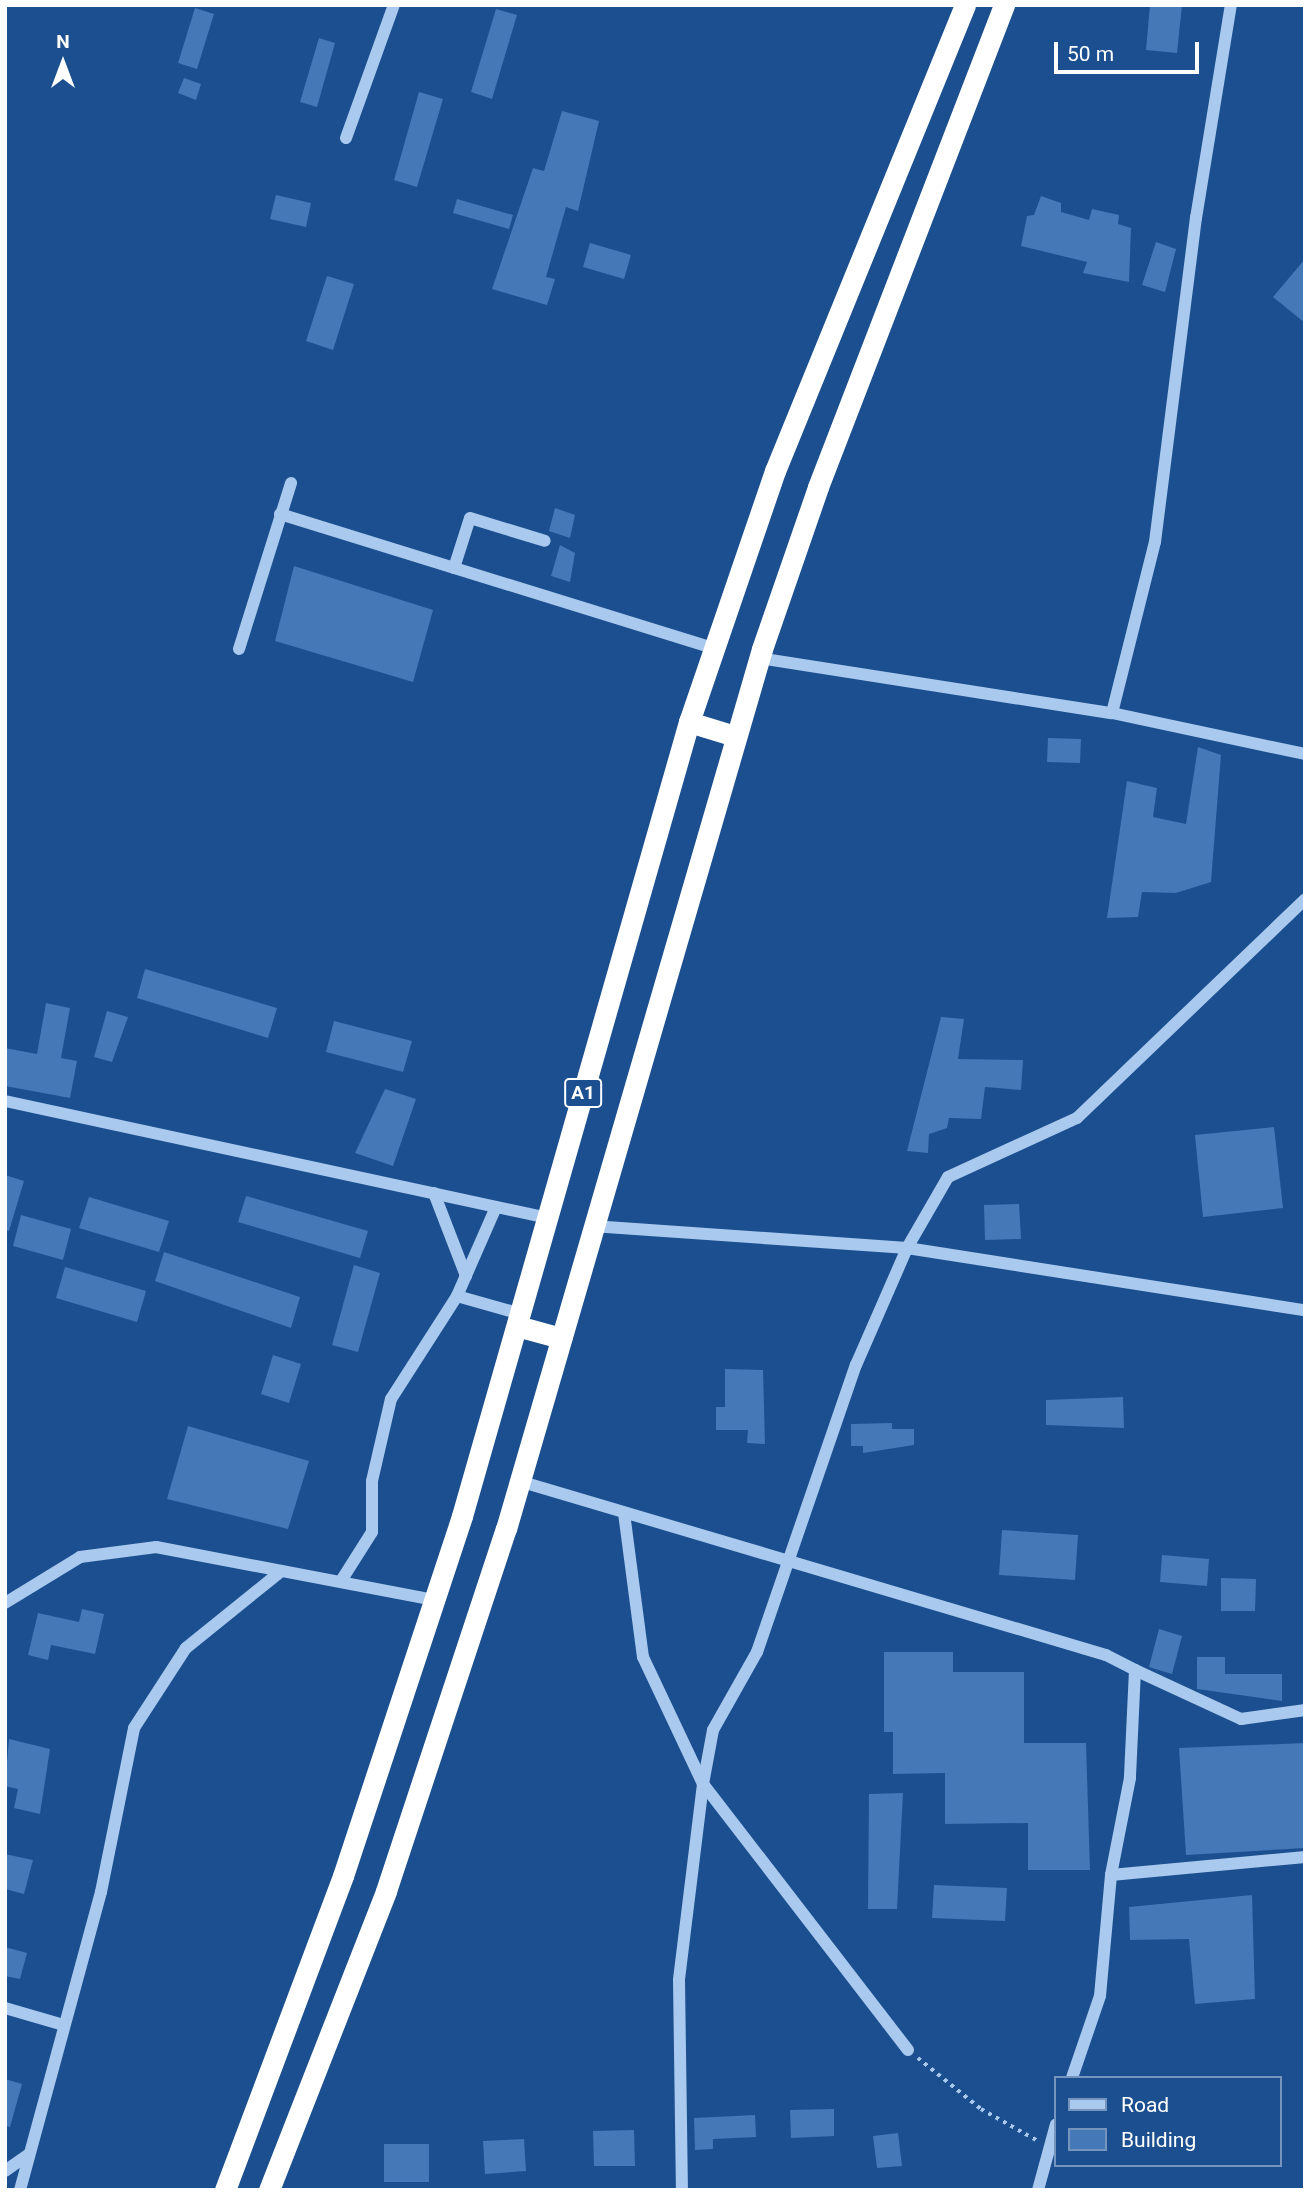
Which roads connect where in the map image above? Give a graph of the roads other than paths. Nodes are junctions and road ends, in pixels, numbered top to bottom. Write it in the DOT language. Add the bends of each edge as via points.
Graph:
graph roads {
  1 [pos="394,5"];
  2 [pos="965,5"];
  3 [pos="1004,5"];
  4 [pos="1231,5"];
  5 [pos="346,138"];
  6 [pos="291,483"];
  7 [pos="280,514"];
  8 [pos="545,541"];
  9 [pos="454,568"];
  10 [pos="714,648"];
  11 [pos="239,649"];
  12 [pos="759,658"];
  13 [pos="1112,713"];
  14 [pos="689,722"];
  15 [pos="735,736"];
  16 [pos="1305,754"];
  17 [pos="1305,899"];
  18 [pos="5,1101"];
  19 [pos="434,1193"];
  20 [pos="496,1207"];
  21 [pos="548,1217"];
  22 [pos="592,1226"];
  23 [pos="907,1248"];
  24 [pos="466,1276"];
  25 [pos="457,1296"];
  26 [pos="1305,1310"];
  27 [pos="519,1320"];
  28 [pos="561,1338"];
  29 [pos="519,1481"];
  30 [pos="624,1513"];
  31 [pos="785,1561"];
  32 [pos="279,1573"];
  33 [pos="341,1581"];
  34 [pos="435,1600"];
  35 [pos="5,1603"];
  36 [pos="1135,1670"];
  37 [pos="1305,1710"];
  38 [pos="703,1784"];
  39 [pos="1305,1857"];
  40 [pos="1111,1875"];
  41 [pos="5,2008"];
  42 [pos="64,2025"];
  43 [pos="908,2050"];
  44 [pos="1073,2076"];
  45 [pos="1054,2130"];
  46 [pos="28,2155"];
  47 [pos="5,2171"];
  48 [pos="20,2190"];
  49 [pos="225,2190"];
  50 [pos="270,2190"];
  51 [pos="682,2190"];
  52 [pos="1038,2190"];
  1 -- 5 [label="street"];
  2 -- 10 [label="highway, A1" via="775,471"];
  3 -- 12 [label="highway, A1" via="817,487"];
  4 -- 13 [label="street" via="1195,218 1155,542"];
  6 -- 7 [label="street"];
  7 -- 9 [label="street"];
  7 -- 11 [label="street"];
  8 -- 9 [label="street" via="470,518"];
  9 -- 10 [label="street"];
  10 -- 14 [label="highway, A1"];
  12 -- 13 [label="street"];
  12 -- 15 [label="highway, A1"];
  13 -- 16 [label="street"];
  14 -- 15 [label="highway"];
  14 -- 21 [label="highway, A1"];
  15 -- 22 [label="highway, A1"];
  17 -- 23 [label="street" via="1077,1118 948,1177"];
  18 -- 19 [label="street"];
  19 -- 20 [label="street"];
  19 -- 24 [label="street"];
  20 -- 21 [label="street"];
  20 -- 24 [label="street"];
  21 -- 27 [label="highway, A1"];
  22 -- 23 [label="street"];
  22 -- 28 [label="highway, A1"];
  23 -- 26 [label="street"];
  23 -- 31 [label="street" via="856,1365"];
  24 -- 25 [label="street"];
  25 -- 27 [label="street"];
  25 -- 33 [label="street" via="391,1399 372,1480 372,1532"];
  27 -- 28 [label="highway"];
  27 -- 34 [label="highway, A1"];
  28 -- 29 [label="highway, A1"];
  29 -- 30 [label="street"];
  29 -- 50 [label="highway, A1" via="386,1891"];
  30 -- 31 [label="street"];
  30 -- 38 [label="street" via="643,1657"];
  31 -- 36 [label="street" via="1106,1655"];
  31 -- 38 [label="street" via="757,1652 713,1730"];
  32 -- 33 [label="street"];
  32 -- 35 [label="street" via="156,1547 114,1550 56,1566"];
  32 -- 42 [label="street" via="186,1648 144,1708 130,1743 101,1892"];
  33 -- 34 [label="street"];
  34 -- 49 [label="highway, A1" via="343,1876"];
  36 -- 37 [label="street" via="1241,1719"];
  36 -- 40 [label="street" via="1130,1778"];
  38 -- 43 [label="street"];
  38 -- 51 [label="street" via="679,1980"];
  39 -- 40 [label="street"];
  40 -- 44 [label="street" via="1100,1996"];
  41 -- 42 [label="street"];
  42 -- 46 [label="street"];
  45 -- 52 [label="street"];
  46 -- 47 [label="street"];
  46 -- 48 [label="street"];
}
